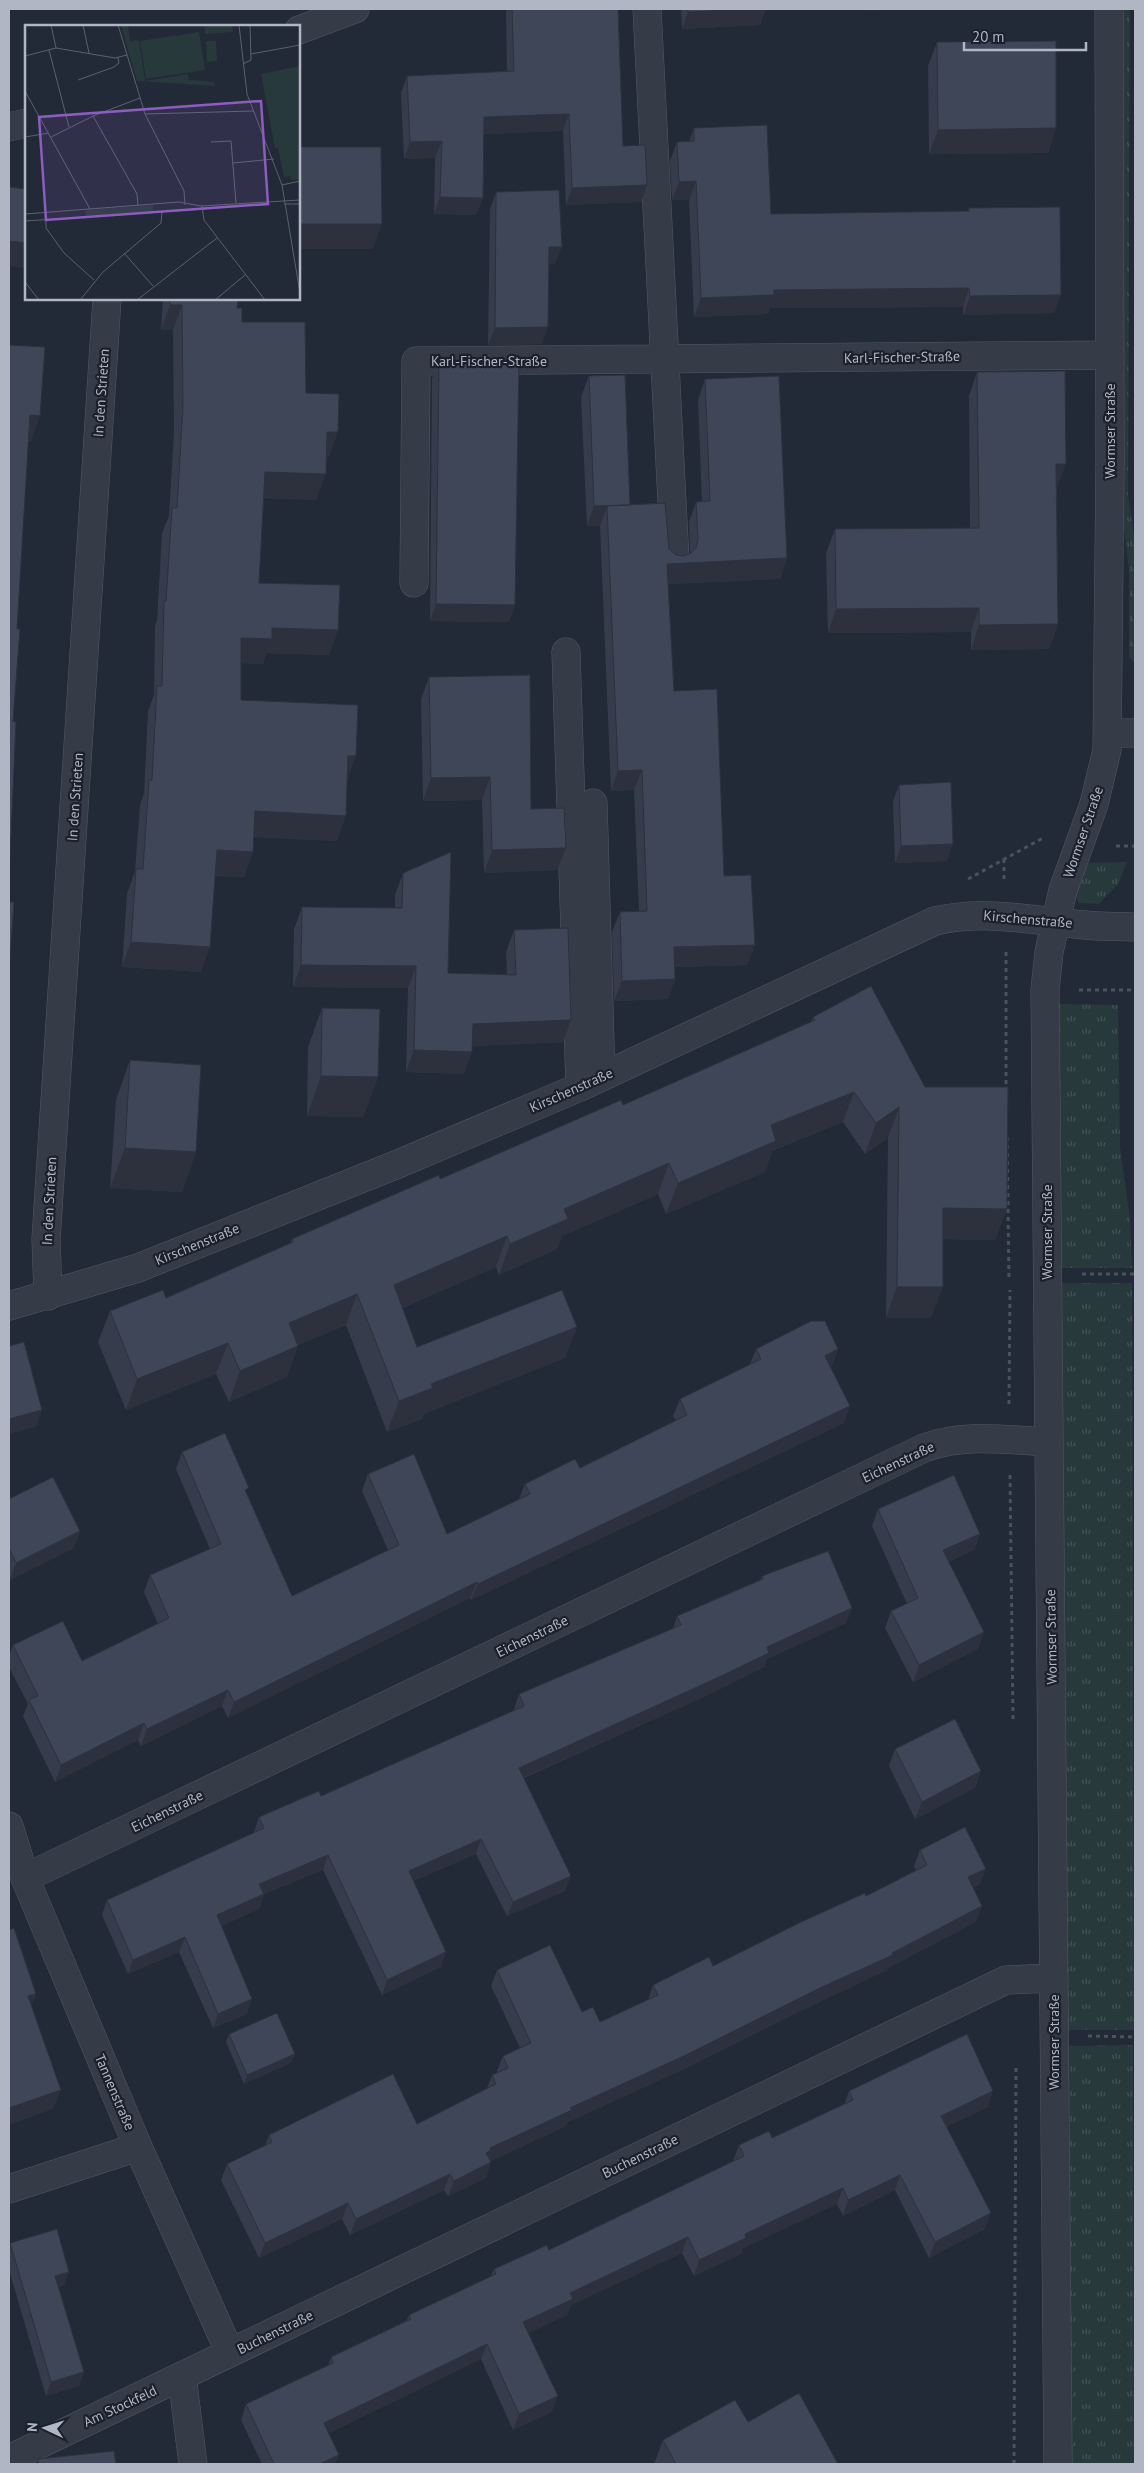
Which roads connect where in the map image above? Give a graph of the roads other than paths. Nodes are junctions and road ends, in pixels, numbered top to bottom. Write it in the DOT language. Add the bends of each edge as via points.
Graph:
graph roads {
  1 [pos="355,9"];
  2 [pos="647,9"];
  3 [pos="1109,9"];
  4 [pos="300,30"];
  5 [pos="25,123"];
  6 [pos="9,127"];
  7 [pos="107,300"];
  8 [pos="1110,355"];
  9 [pos="664,360"];
  10 [pos="675,561"];
  11 [pos="414,583"];
  12 [pos="566,652"];
  13 [pos="1108,733"];
  14 [pos="1135,734"];
  15 [pos="593,803"];
  16 [pos="1056,920"];
  17 [pos="1135,927"];
  18 [pos="591,1082"];
  19 [pos="48,1296"];
  20 [pos="9,1306"];
  21 [pos="1049,1442"];
  22 [pos="9,1826"];
  23 [pos="25,1878"];
  24 [pos="1054,1978"];
  25 [pos="138,2147"];
  26 [pos="9,2189"];
  27 [pos="230,2353"];
  28 [pos="182,2376"];
  29 [pos="9,2459"];
  30 [pos="193,2464"];
  31 [pos="1058,2464"];
  1 -- 4 [label="street"];
  2 -- 9 [label="street"];
  3 -- 8 [label="street, Wormser Straße"];
  5 -- 6 [label="street"];
  7 -- 19 [label="street, In den Strieten" via="46,1238"];
  8 -- 9 [label="street, Karl-Fischer-Straße"];
  8 -- 13 [label="street, Wormser Straße"];
  9 -- 10 [label="street"];
  9 -- 11 [label="street, Karl-Fischer-Straße" via="416,361"];
  12 -- 18 [label="street"];
  13 -- 14 [label="street"];
  13 -- 16 [label="street, Wormser Straße" via="1103,772"];
  15 -- 18 [label="street"];
  16 -- 17 [label="street, Kirschenstraße" via="1084,925"];
  16 -- 18 [label="street, Kirschenstraße" via="981,914 935,921"];
  16 -- 21 [label="street, Wormser Straße" via="1046,990"];
  18 -- 19 [label="street, Kirschenstraße" via="138,1268"];
  19 -- 20 [label="street, Kirschenstraße"];
  21 -- 23 [label="street, Eichenstraße" via="968,1438 924,1448"];
  21 -- 24 [label="street, Wormser Straße"];
  22 -- 23 [label="street, Tannenstraße"];
  23 -- 25 [label="street, Tannenstraße"];
  24 -- 27 [label="street, Buchenstraße" via="1006,1980"];
  24 -- 31 [label="street, Wormser Straße"];
  25 -- 26 [label="street"];
  25 -- 27 [label="street, Tannenstraße"];
  27 -- 28 [label="street, Am Stockfeld"];
  28 -- 29 [label="street, Am Stockfeld"];
  28 -- 30 [label="street"];
}
